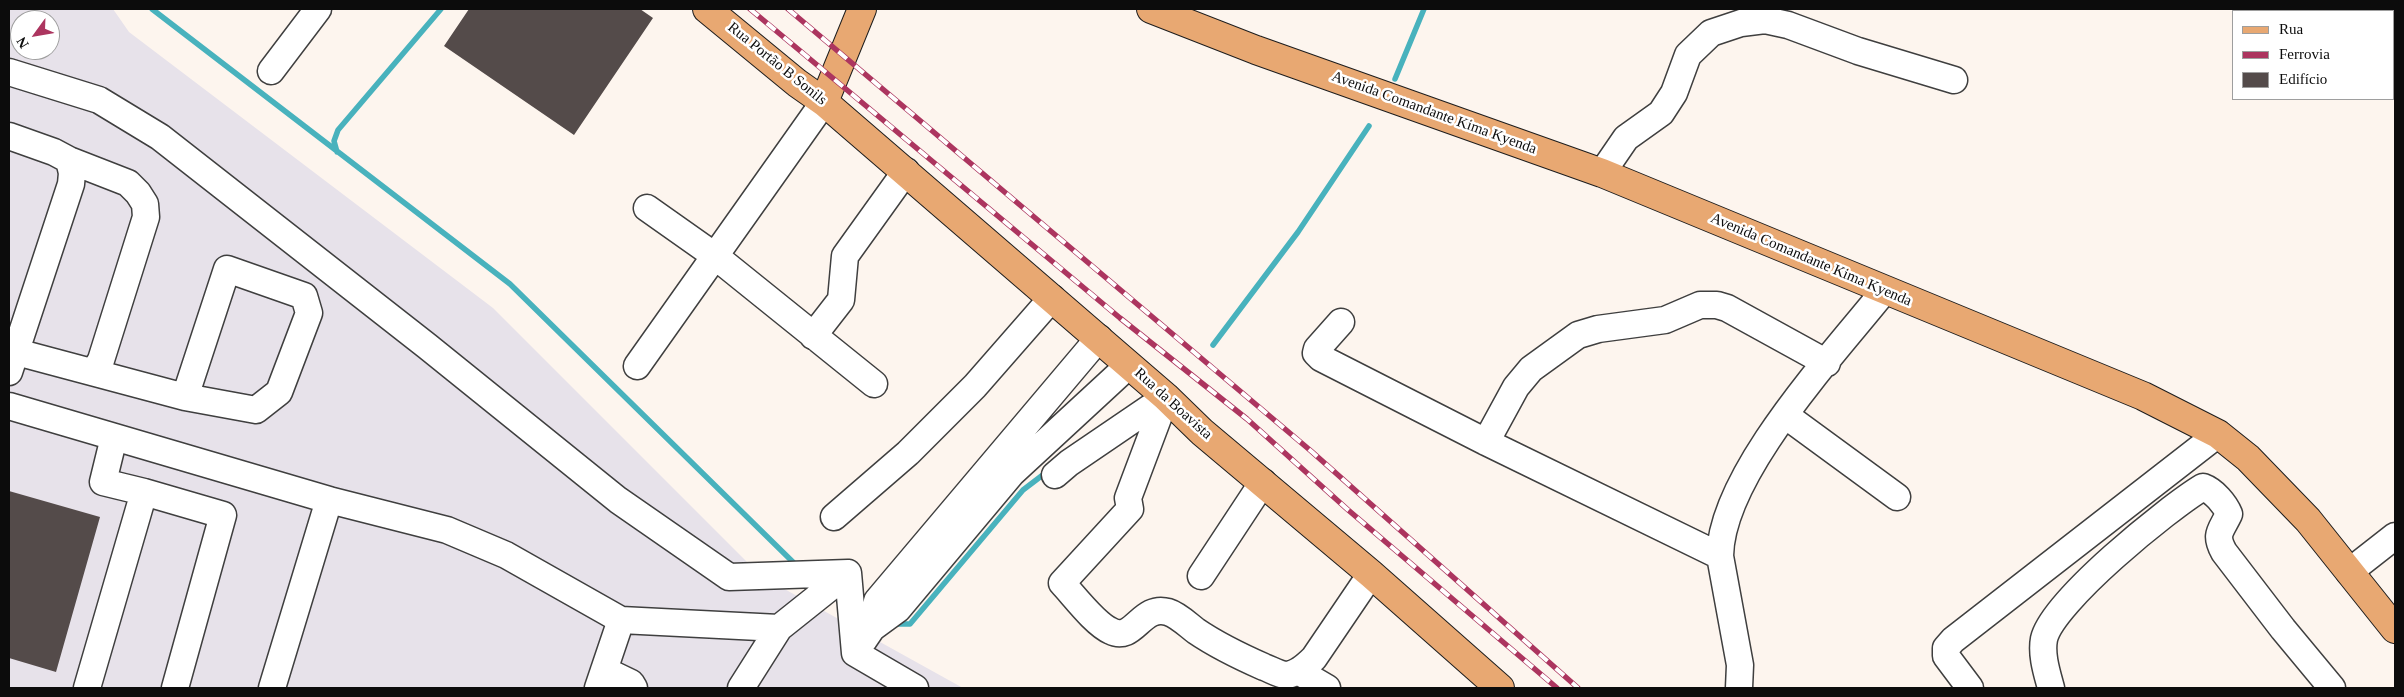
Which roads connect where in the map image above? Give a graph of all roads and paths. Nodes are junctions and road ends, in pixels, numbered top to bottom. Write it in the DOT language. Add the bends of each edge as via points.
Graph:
graph roads {
  1 [pos="318,9"];
  2 [pos="707,9"];
  3 [pos="862,9"];
  4 [pos="1151,9"];
  5 [pos="271,71"];
  6 [pos="9,72"];
  7 [pos="1954,80"];
  8 [pos="824,102"];
  9 [pos="845,120"];
  10 [pos="9,136"];
  11 [pos="69,160"];
  12 [pos="906,171"];
  13 [pos="1602,173"];
  14 [pos="648,208"];
  15 [pos="715,256"];
  16 [pos="1884,291"];
  17 [pos="1052,298"];
  18 [pos="1341,322"];
  19 [pos="813,336"];
  20 [pos="1099,338"];
  21 [pos="11,358"];
  22 [pos="1827,363"];
  23 [pos="1129,365"];
  24 [pos="637,366"];
  25 [pos="94,372"];
  26 [pos="874,384"];
  27 [pos="185,397"];
  28 [pos="1166,397"];
  29 [pos="9,406"];
  30 [pos="1785,416"];
  31 [pos="2218,434"];
  32 [pos="114,437"];
  33 [pos="1486,442"];
  34 [pos="1056,475"];
  35 [pos="1264,482"];
  36 [pos="144,492"];
  37 [pos="1897,497"];
  38 [pos="329,500"];
  39 [pos="834,517"];
  40 [pos="2395,536"];
  41 [pos="1720,556"];
  42 [pos="848,572"];
  43 [pos="2349,572"];
  44 [pos="1371,574"];
  45 [pos="1201,576"];
  46 [pos="621,620"];
  47 [pos="779,628"];
  48 [pos="872,628"];
  49 [pos="2395,629"];
  50 [pos="856,653"];
  51 [pos="1298,671"];
  52 [pos="601,679"];
  53 [pos="1495,687"];
  54 [pos="87,688"];
  55 [pos="175,688"];
  56 [pos="272,688"];
  57 [pos="634,688"];
  58 [pos="741,688"];
  59 [pos="915,688"];
  60 [pos="1327,688"];
  61 [pos="1740,688"];
  62 [pos="1970,688"];
  63 [pos="2051,688"];
  64 [pos="2332,688"];
  1 -- 5 [label="street"];
  2 -- 8 [label="main road, Rua Portão B Sonils"];
  3 -- 8 [label="main road"];
  4 -- 13 [label="main road, Avenida Comandante Kima Kyenda"];
  6 -- 42 [label="street" via="99,100 160,137 618,500 729,577"];
  7 -- 13 [label="street" via="1858,51 1788,25 1765,20 1741,22 1711,34 1688,54 1674,93 1660,112 1626,138"];
  8 -- 9 [label="main road, Rua Portão B Sonils"];
  8 -- 15 [label="street"];
  9 -- 12 [label="main road, Rua da Boavista"];
  10 -- 11 [label="street"];
  11 -- 21 [label="street" via="70,184"];
  11 -- 25 [label="street" via="128,183 144,204 146,216 101,360"];
  12 -- 17 [label="main road, Rua da Boavista"];
  12 -- 19 [label="street" via="845,256 841,300"];
  13 -- 16 [label="main road, Avenida Comandante Kima Kyenda"];
  14 -- 15 [label="street"];
  15 -- 19 [label="street"];
  15 -- 24 [label="street"];
  16 -- 22 [label="street"];
  16 -- 31 [label="main road, Avenida Comandante Kima Kyenda" via="2143,396"];
  17 -- 20 [label="main road, Rua da Boavista"];
  17 -- 39 [label="street" via="974,386 908,453"];
  18 -- 33 [label="street" via="1317,349 1319,356"];
  19 -- 26 [label="street"];
  20 -- 23 [label="main road, Rua da Boavista"];
  20 -- 48 [label="street" via="878,602"];
  21 -- 25 [label="street"];
  22 -- 30 [label="street"];
  22 -- 33 [label="street" via="1727,308 1700,305 1665,320 1598,329 1578,335 1532,369 1516,387"];
  23 -- 28 [label="main road, Rua da Boavista"];
  23 -- 48 [label="street" via="1012,473 898,608"];
  25 -- 27 [label="street"];
  27 -- 27 [label="street" via="256,410 279,392 310,313 304,296 227,269"];
  28 -- 34 [label="street"];
  28 -- 35 [label="main road, Rua da Boavista" via="1202,432"];
  28 -- 51 [label="street" via="1128,498 1130,509 1062,583 1110,631 1118,634 1126,632 1153,611 1169,613 1223,650 1284,675"];
  29 -- 32 [label="street"];
  30 -- 37 [label="street"];
  30 -- 41 [label="street" via="1747,472 1725,521"];
  31 -- 43 [label="main road, Avenida Comandante Kima Kyenda" via="2248,458 2308,520"];
  31 -- 62 [label="street" via="1953,640 1946,648 1946,656"];
  32 -- 36 [label="street" via="103,482"];
  32 -- 38 [label="street"];
  33 -- 41 [label="street"];
  35 -- 44 [label="main road, Rua da Boavista"];
  35 -- 45 [label="street"];
  36 -- 54 [label="street"];
  36 -- 55 [label="street" via="223,515"];
  38 -- 46 [label="street" via="447,530 506,555"];
  38 -- 56 [label="street"];
  40 -- 43 [label="street"];
  41 -- 61 [label="street" via="1740,665"];
  42 -- 47 [label="street"];
  42 -- 50 [label="street"];
  43 -- 49 [label="main road, Avenida Comandante Kima Kyenda"];
  44 -- 51 [label="street" via="1314,658"];
  44 -- 53 [label="main road, Rua da Boavista"];
  46 -- 47 [label="street"];
  46 -- 52 [label="street"];
  47 -- 58 [label="street"];
  48 -- 50 [label="street"];
  50 -- 59 [label="street"];
  51 -- 60 [label="street"];
  52 -- 57 [label="street" via="631,683"];
  63 -- 64 [label="street" via="2045,664 2044,639 2056,616 2078,589 2203,487 2226,507 2229,514 2218,534 2218,542 2224,552"];
}
